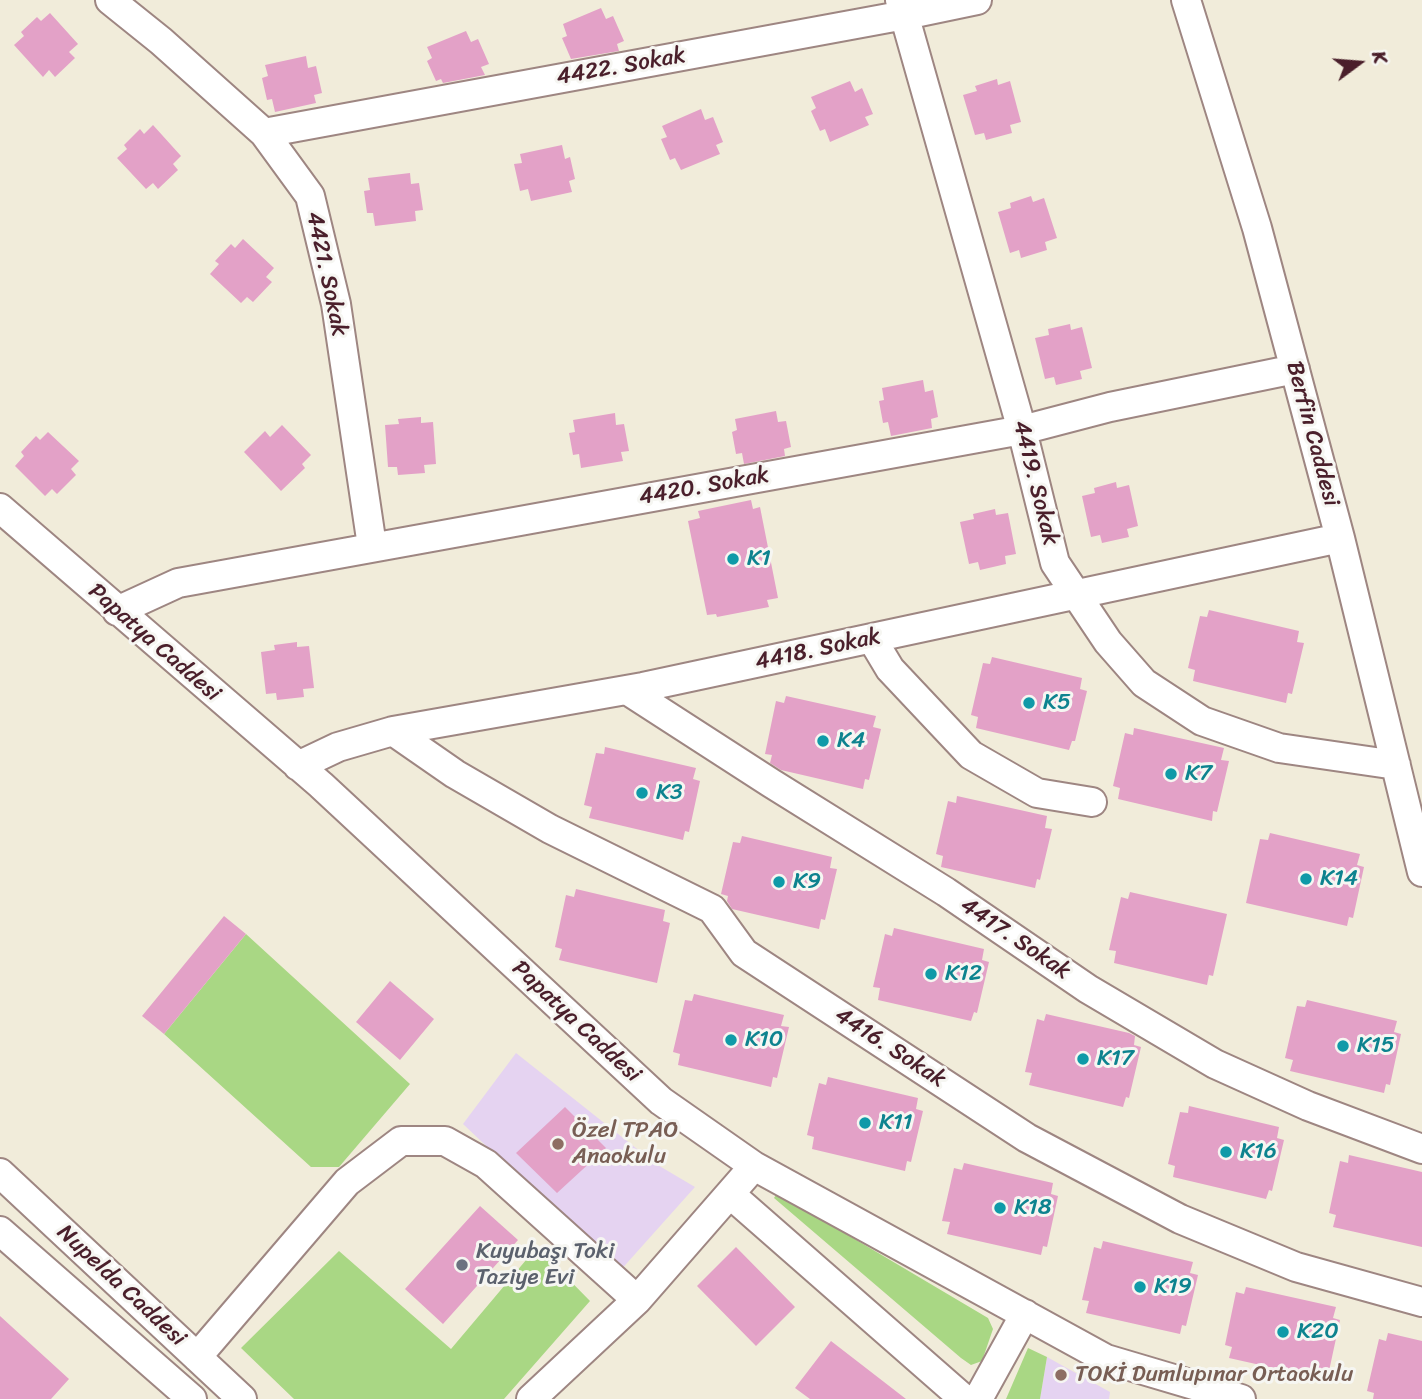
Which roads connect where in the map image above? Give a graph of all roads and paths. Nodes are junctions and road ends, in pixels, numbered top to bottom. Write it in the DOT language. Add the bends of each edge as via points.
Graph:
graph roads {
  1 [pos="110,0"];
  2 [pos="977,0"];
  3 [pos="1186,0"];
  4 [pos="903,8"];
  5 [pos="264,133"];
  6 [pos="1294,369"];
  7 [pos="1022,430"];
  8 [pos="0,508"];
  9 [pos="1340,538"];
  10 [pos="372,546"];
  11 [pos="1077,596"];
  12 [pos="117,611"];
  13 [pos="872,639"];
  14 [pos="627,690"];
  15 [pos="393,731"];
  16 [pos="1396,765"];
  17 [pos="298,766"];
  18 [pos="1092,802"];
  19 [pos="1422,872"];
  20 [pos="1422,1149"];
  21 [pos="754,1166"];
  22 [pos="0,1173"];
  23 [pos="730,1194"];
  24 [pos="0,1231"];
  25 [pos="637,1300"];
  26 [pos="1422,1302"];
  27 [pos="1025,1314"];
  28 [pos="197,1357"];
  29 [pos="192,1399"];
  30 [pos="242,1399"];
  31 [pos="531,1399"];
  32 [pos="964,1399"];
  33 [pos="978,1399"];
  34 [pos="1241,1399"];
  1 -- 5 [label="street, 4421. Sokak"];
  2 -- 4 [label="street, 4422. Sokak"];
  3 -- 6 [label="street, Berfin Caddesi" via="1257,228"];
  4 -- 5 [label="street, 4422. Sokak"];
  4 -- 7 [label="street, 4419. Sokak"];
  5 -- 10 [label="street, 4421. Sokak" via="310,196 336,304"];
  6 -- 7 [label="street, 4420. Sokak"];
  6 -- 9 [label="street, Berfin Caddesi"];
  7 -- 10 [label="street, 4420. Sokak"];
  7 -- 11 [label="street, 4419. Sokak" via="1055,563"];
  8 -- 12 [label="street, Papatya Caddesi"];
  9 -- 11 [label="street, 4418. Sokak"];
  9 -- 16 [label="street, Berfin Caddesi"];
  10 -- 12 [label="street, 4420. Sokak" via="177,583"];
  11 -- 13 [label="street, 4418. Sokak"];
  11 -- 16 [label="street, 4419. Sokak" via="1108,642 1144,683 1202,721 1279,748"];
  12 -- 17 [label="street, Papatya Caddesi"];
  13 -- 14 [label="street, 4418. Sokak"];
  13 -- 18 [label="street" via="891,670 971,755 1037,793"];
  14 -- 15 [label="street, 4418. Sokak"];
  14 -- 20 [label="street, 4417. Sokak" via="946,892 1088,989 1215,1063 1308,1106"];
  15 -- 17 [label="street, 4418. Sokak" via="338,747"];
  15 -- 26 [label="street, 4416. Sokak" via="455,774 550,829 712,909 744,953 1027,1138 1193,1225 1296,1267"];
  16 -- 19 [label="street, Berfin Caddesi"];
  17 -- 21 [label="street, Papatya Caddesi" via="661,1101"];
  21 -- 23 [label="street"];
  21 -- 27 [label="street, Papatya Caddesi"];
  22 -- 28 [label="street, Nupelda Caddesi"];
  23 -- 25 [label="street"];
  23 -- 32 [label="street"];
  24 -- 29 [label="street, Nupelda Caddesi"];
  25 -- 28 [label="street" via="486,1164 445,1141 401,1140 347,1182"];
  25 -- 31 [label="street"];
  27 -- 33 [label="street"];
  27 -- 34 [label="street, Papatya Caddesi" via="1106,1359"];
  28 -- 30 [label="street, Nupelda Caddesi"];
}
